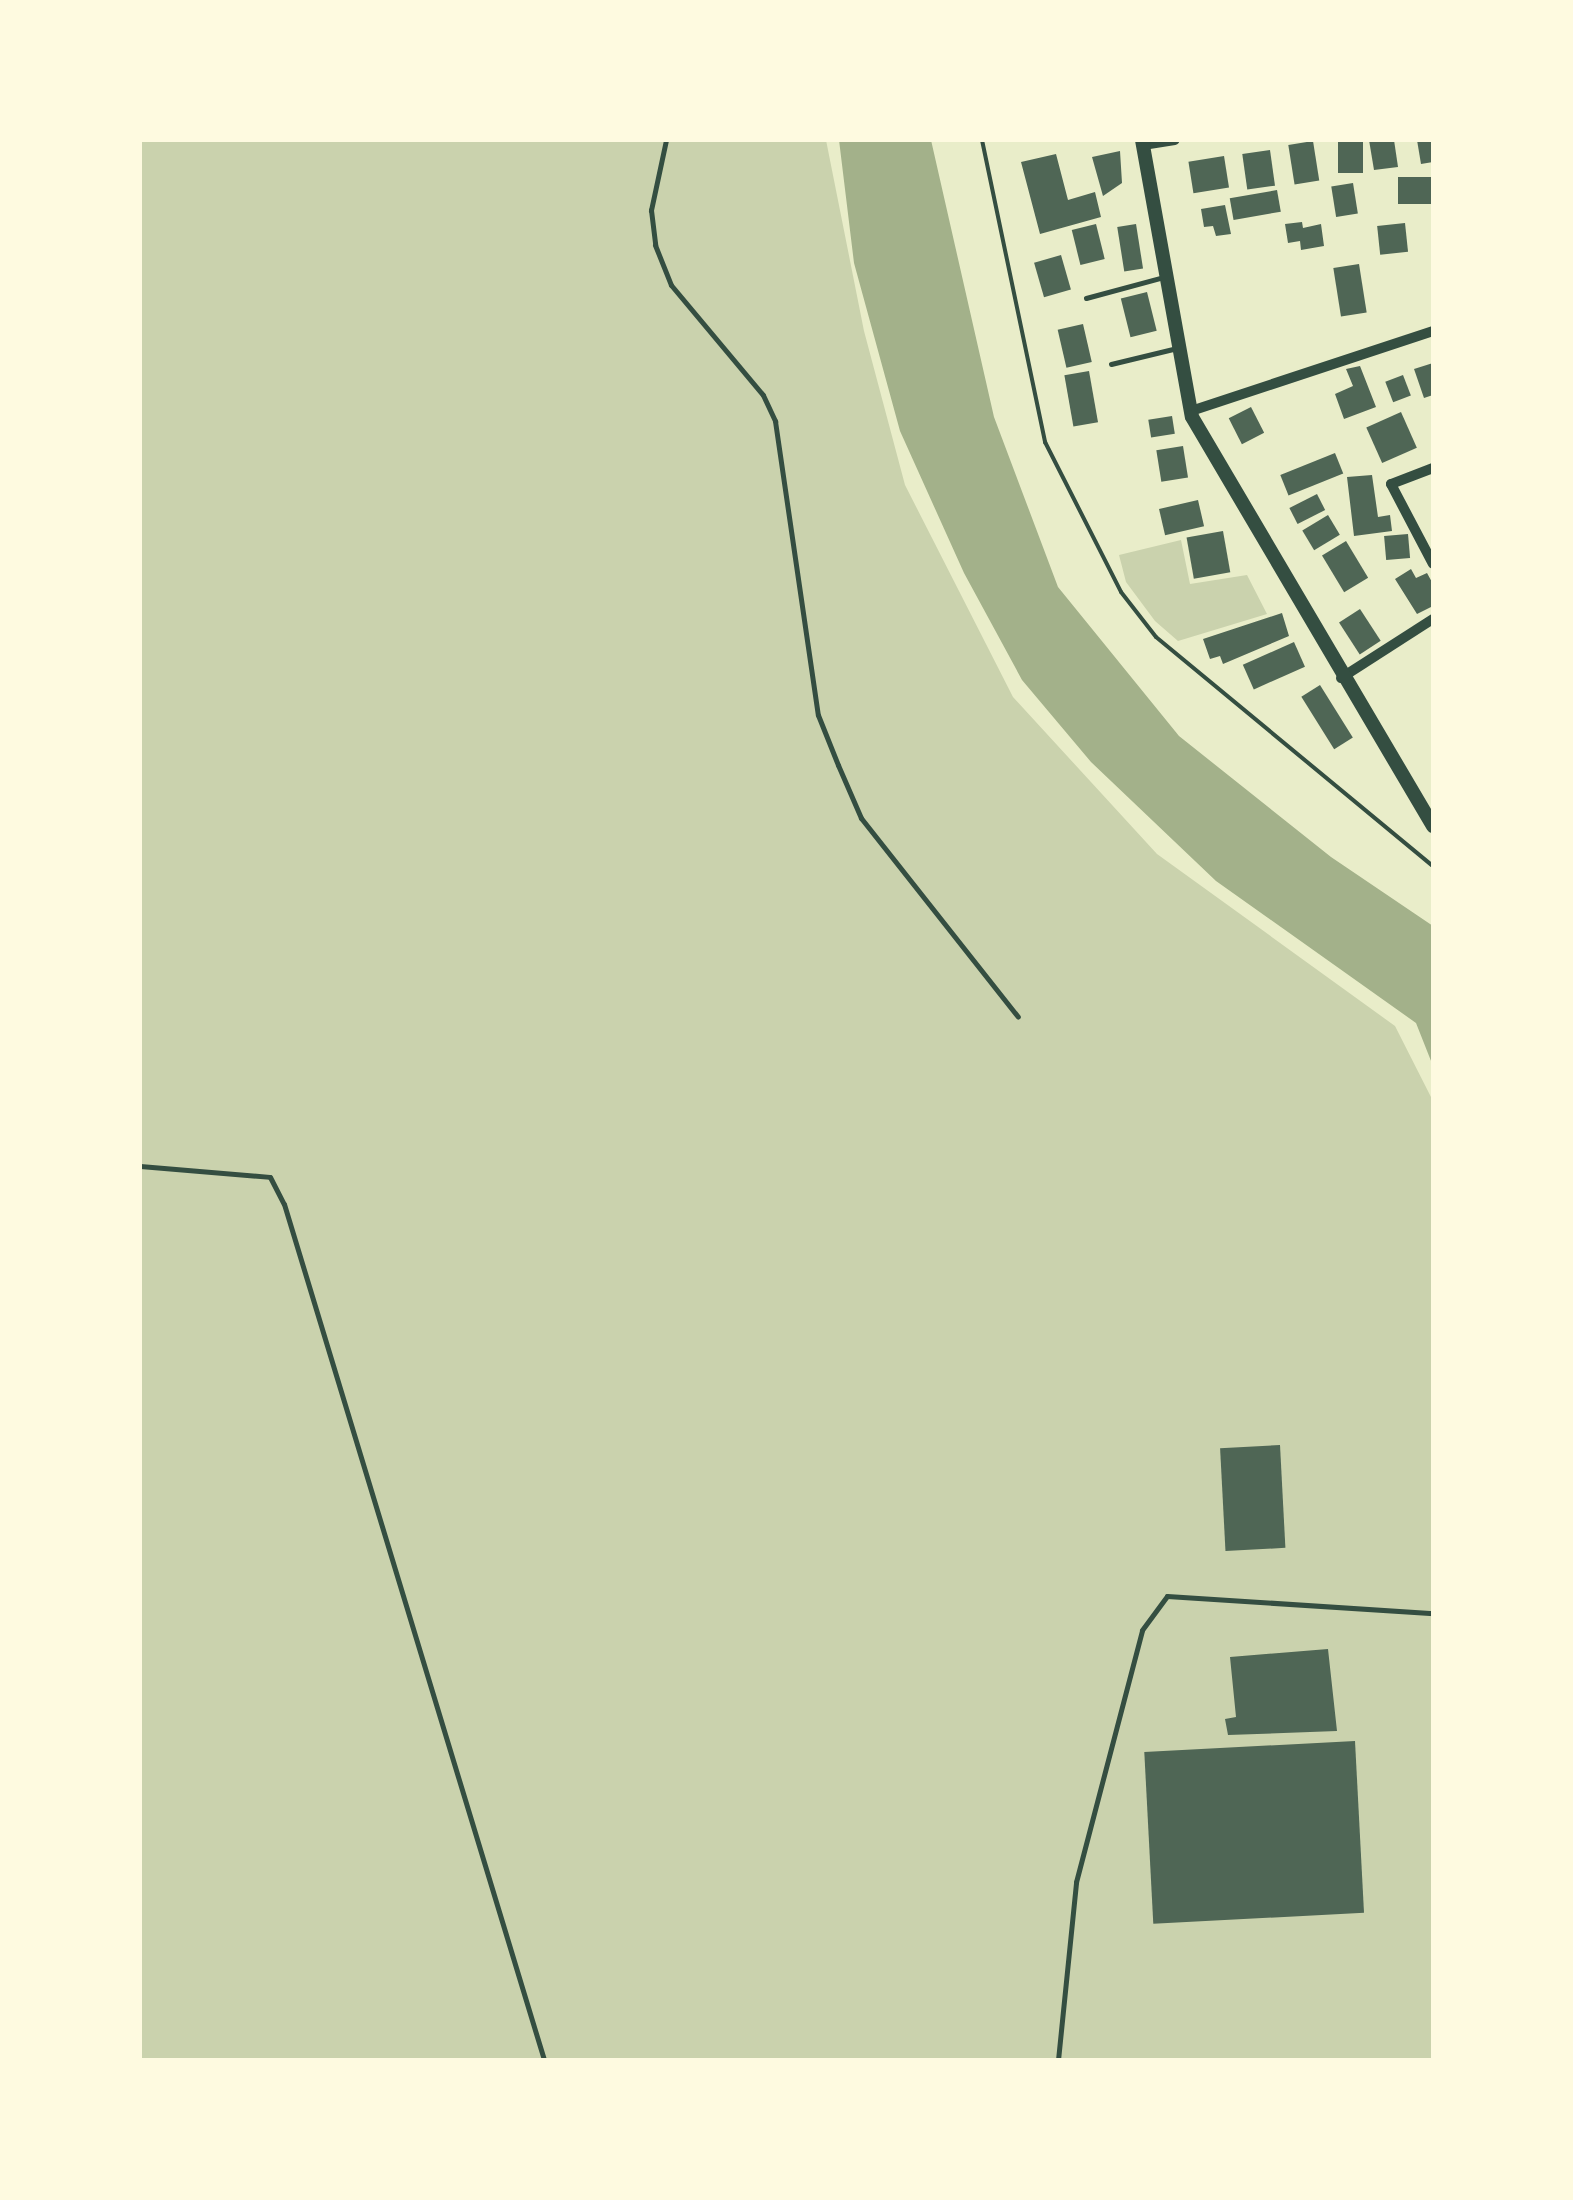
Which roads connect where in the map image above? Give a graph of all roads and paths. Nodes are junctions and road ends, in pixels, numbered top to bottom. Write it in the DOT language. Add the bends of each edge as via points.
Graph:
graph roads {
  1 [pos="666,140"];
  2 [pos="982,140"];
  3 [pos="1175,140"];
  4 [pos="1143,143"];
  5 [pos="1167,277"];
  6 [pos="1086,298"];
  7 [pos="1433,331"];
  8 [pos="1180,348"];
  9 [pos="1111,364"];
  10 [pos="1191,411"];
  11 [pos="1433,468"];
  12 [pos="1433,564"];
  13 [pos="1433,619"];
  14 [pos="1341,678"];
  15 [pos="1433,826"];
  16 [pos="1433,866"];
  17 [pos="1018,1017"];
  18 [pos="140,1166"];
  19 [pos="1433,1613"];
  20 [pos="544,2060"];
  21 [pos="1058,2060"];
  1 -- 17 [label="lane" via="650,210 655,245 671,286 762,395 775,421 818,716 861,818"];
  2 -- 16 [label="path" via="1045,442 1121,592 1181,658"];
  3 -- 4 [label="street"];
  4 -- 5 [label="street"];
  5 -- 6 [label="lane"];
  5 -- 8 [label="street"];
  7 -- 10 [label="street"];
  8 -- 9 [label="lane"];
  8 -- 10 [label="street"];
  10 -- 14 [label="street"];
  11 -- 12 [label="street" via="1391,484"];
  13 -- 14 [label="street"];
  14 -- 15 [label="street"];
  18 -- 20 [label="lane" via="270,1177 284,1204"];
  19 -- 21 [label="lane" via="1167,1596 1142,1630 1076,1882"];
}
